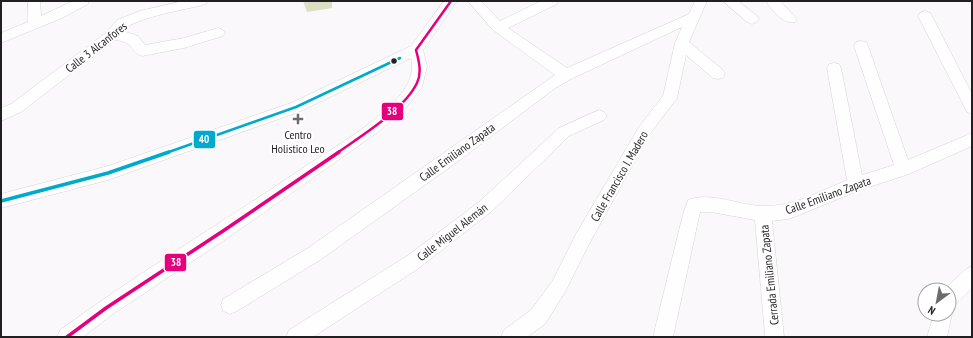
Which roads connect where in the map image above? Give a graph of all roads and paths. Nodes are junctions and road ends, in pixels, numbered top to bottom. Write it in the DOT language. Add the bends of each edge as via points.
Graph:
graph roads {
  1 [pos="34,1"];
  2 [pos="83,1"];
  3 [pos="201,1"];
  4 [pos="450,1"];
  5 [pos="474,1"];
  6 [pos="552,1"];
  7 [pos="701,1"];
  8 [pos="729,1"];
  9 [pos="772,1"];
  10 [pos="925,16"];
  11 [pos="693,17"];
  12 [pos="752,19"];
  13 [pos="790,19"];
  14 [pos="35,24"];
  15 [pos="498,27"];
  16 [pos="218,33"];
  17 [pos="112,35"];
  18 [pos="1,38"];
  19 [pos="682,43"];
  20 [pos="861,46"];
  21 [pos="416,50"];
  22 [pos="834,68"];
  23 [pos="718,74"];
  24 [pos="566,75"];
  25 [pos="972,108"];
  26 [pos="1,115"];
  27 [pos="599,116"];
  28 [pos="972,139"];
  29 [pos="903,169"];
  30 [pos="856,184"];
  31 [pos="1,201"];
  32 [pos="763,214"];
  33 [pos="972,275"];
  34 [pos="957,290"];
  35 [pos="230,304"];
  36 [pos="941,322"];
  37 [pos="775,335"];
  38 [pos="67,337"];
  39 [pos="296,337"];
  40 [pos="511,337"];
  41 [pos="663,337"];
  42 [pos="937,337"];
  1 -- 14 [label="street"];
  2 -- 14 [label="street"];
  3 -- 17 [label="street, Calle 3 Alcanfores" via="140,16 122,23"];
  4 -- 21 [label="street"];
  5 -- 15 [label="street"];
  6 -- 15 [label="street"];
  7 -- 11 [label="street, Calle Francisco I. Madero"];
  8 -- 12 [label="street"];
  9 -- 13 [label="street"];
  10 -- 25 [label="street"];
  11 -- 19 [label="street, Calle Francisco I. Madero"];
  11 -- 24 [label="street, Calle Emiliano Zapata"];
  14 -- 18 [label="street"];
  15 -- 24 [label="street"];
  16 -- 17 [label="street" via="142,51 131,37"];
  17 -- 26 [label="street, Calle 3 Alcanfores" via="16,108"];
  19 -- 23 [label="street"];
  19 -- 40 [label="street, Calle Francisco I. Madero" via="670,98 644,131 559,286 538,317"];
  20 -- 29 [label="street"];
  21 -- 31 [label="street" via="296,107 108,173"];
  21 -- 38 [label="street" via="420,66 417,83 400,105 373,128"];
  22 -- 30 [label="street"];
  24 -- 35 [label="street, Calle Emiliano Zapata" via="314,254"];
  27 -- 39 [label="street, Calle Miguel Alemán" via="564,132 485,207 413,262"];
  28 -- 29 [label="street, Calle Emiliano Zapata"];
  29 -- 30 [label="street, Calle Emiliano Zapata"];
  30 -- 32 [label="street, Calle Emiliano Zapata" via="788,212"];
  32 -- 37 [label="street, Cerrada Emiliano Zapata"];
  32 -- 41 [label="street, Calle Emiliano Zapata" via="694,204"];
  33 -- 34 [label="street"];
  36 -- 42 [label="street"];
}
